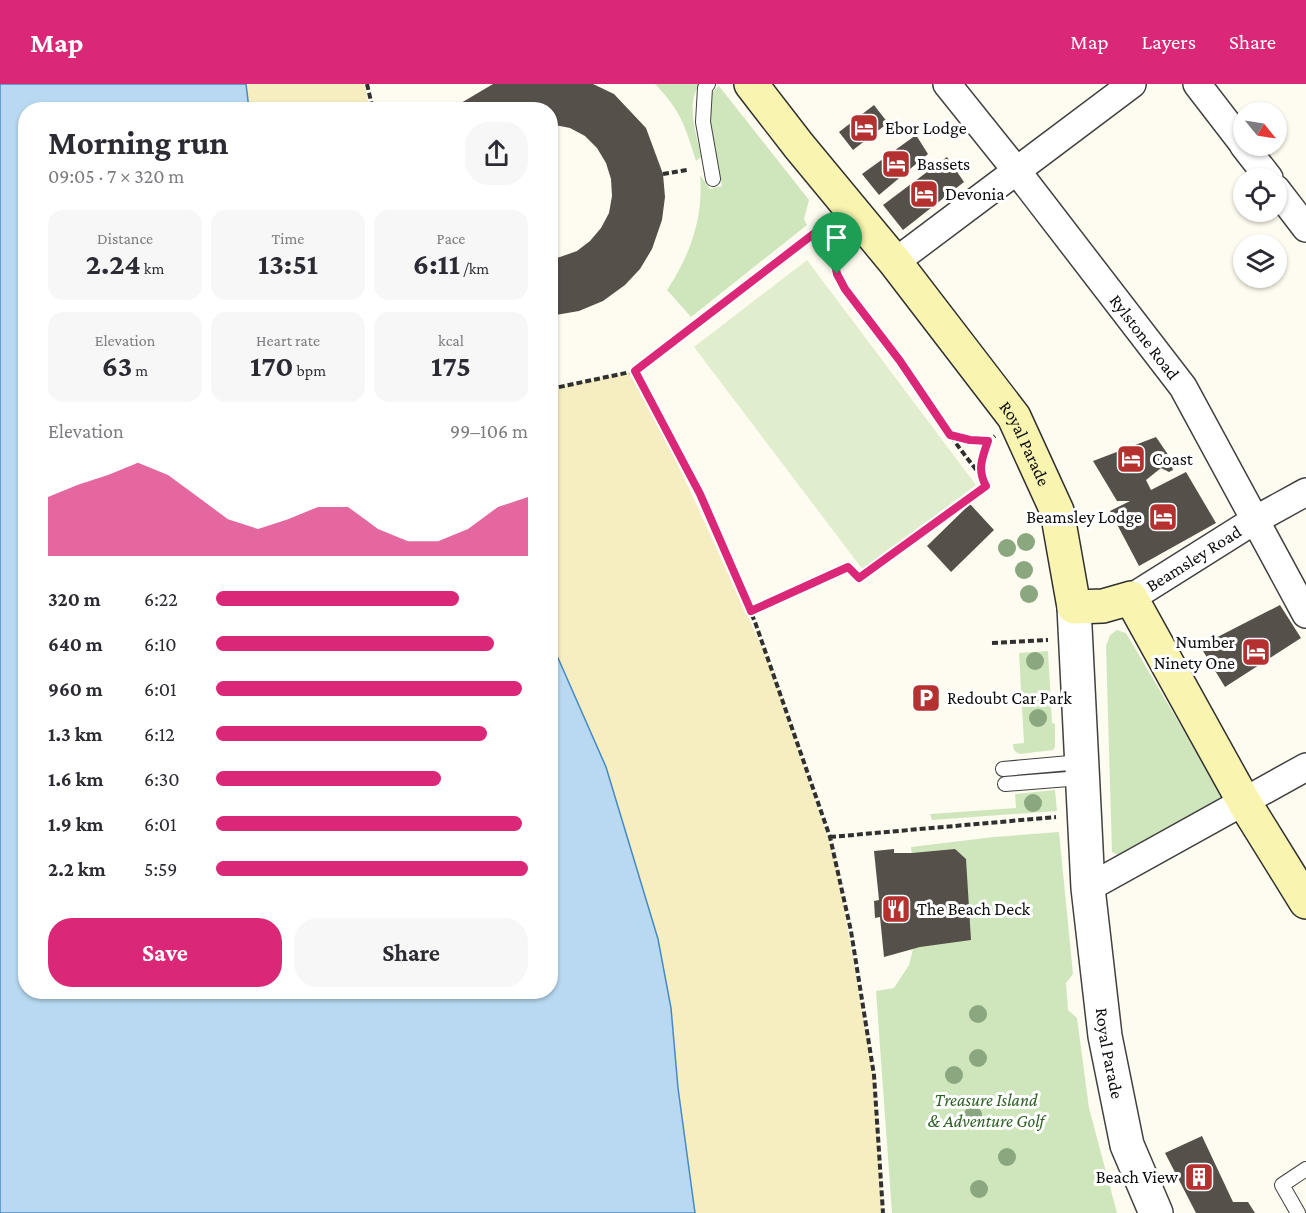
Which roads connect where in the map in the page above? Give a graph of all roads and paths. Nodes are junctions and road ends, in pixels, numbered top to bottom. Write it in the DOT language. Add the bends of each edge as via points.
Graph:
graph roads {
  1 [pos="367,84"];
  2 [pos="708,84"];
  3 [pos="751,84"];
  4 [pos="947,84"];
  5 [pos="1132,84"];
  6 [pos="1197,84"];
  7 [pos="371,102"];
  8 [pos="1233,131"];
  9 [pos="1252,156"];
  10 [pos="1261,168"];
  11 [pos="687,170"];
  12 [pos="1016,170"];
  13 [pos="663,174"];
  14 [pos="713,179"];
  15 [pos="1287,203"];
  16 [pos="1306,228"];
  17 [pos="895,262"];
  18 [pos="635,371"];
  19 [pos="558,387"];
  20 [pos="1002,430"];
  21 [pos="950,435"];
  22 [pos="988,441"];
  23 [pos="980,474"];
  24 [pos="1306,492"];
  25 [pos="1255,520"];
  26 [pos="1131,598"];
  27 [pos="1074,607"];
  28 [pos="751,611"];
  29 [pos="1306,614"];
  30 [pos="1052,639"];
  31 [pos="992,643"];
  32 [pos="1306,767"];
  33 [pos="1004,769"];
  34 [pos="1081,770"];
  35 [pos="1005,784"];
  36 [pos="1244,802"];
  37 [pos="1064,817"];
  38 [pos="830,837"];
  39 [pos="1088,888"];
  40 [pos="1306,902"];
  41 [pos="1306,1169"];
  42 [pos="883,1213"];
  43 [pos="1156,1213"];
  44 [pos="1298,1213"];
  1 -- 7 [label="path"];
  2 -- 14 [label="lane" via="703,122"];
  3 -- 17 [label="main road, Royal Parade"];
  4 -- 12 [label="street, Rylstone Road"];
  5 -- 12 [label="street"];
  6 -- 8 [label="street"];
  9 -- 10 [label="street"];
  11 -- 13 [label="path"];
  12 -- 17 [label="street"];
  12 -- 25 [label="street, Rylstone Road" via="1183,387"];
  15 -- 16 [label="street"];
  17 -- 27 [label="main road, Royal Parade" via="1014,417 1057,511"];
  18 -- 19 [label="path"];
  18 -- 21 [label="path" via="833,219 833,255 845,289"];
  18 -- 28 [label="path" via="700,494"];
  20 -- 22 [label="path"];
  21 -- 22 [label="path"];
  21 -- 23 [label="path"];
  22 -- 23 [label="path"];
  23 -- 28 [label="path" via="986,486 859,578 848,567"];
  24 -- 25 [label="street, Beamsley Road"];
  25 -- 26 [label="street, Beamsley Road"];
  25 -- 29 [label="street, Rylstone Road"];
  26 -- 27 [label="main road, Beamsley Road" via="1103,606"];
  26 -- 36 [label="main road"];
  27 -- 34 [label="street, Royal Parade"];
  28 -- 38 [label="path"];
  30 -- 31 [label="path"];
  32 -- 36 [label="street"];
  33 -- 34 [label="lane"];
  34 -- 35 [label="lane"];
  34 -- 39 [label="street, Royal Parade"];
  36 -- 39 [label="street"];
  36 -- 40 [label="main road"];
  37 -- 38 [label="path"];
  38 -- 42 [label="path" via="851,932 874,1075"];
  39 -- 43 [label="street, Royal Parade" via="1106,1036 1127,1145"];
  41 -- 44 [label="lane" via="1281,1185"];
}
